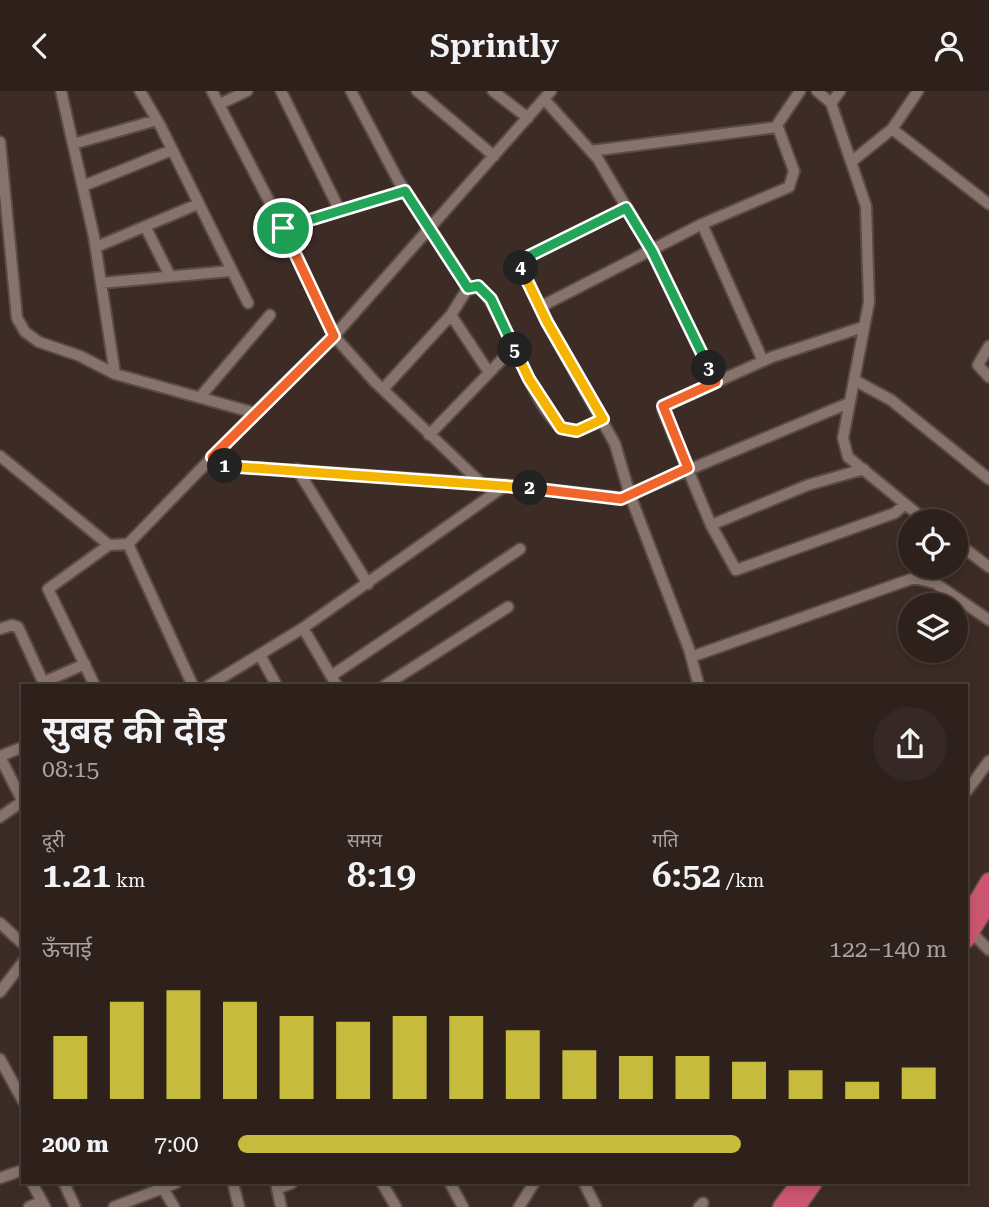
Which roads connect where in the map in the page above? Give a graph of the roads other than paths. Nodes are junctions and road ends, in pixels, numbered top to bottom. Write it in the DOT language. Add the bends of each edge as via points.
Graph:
graph roads {
  1 [pos="61,91"];
  2 [pos="140,91"];
  3 [pos="212,91"];
  4 [pos="247,91"];
  5 [pos="281,91"];
  6 [pos="351,91"];
  7 [pos="417,91"];
  8 [pos="493,91"];
  9 [pos="800,91"];
  10 [pos="817,91"];
  11 [pos="840,91"];
  12 [pos="918,91"];
  13 [pos="547,95"];
  14 [pos="831,103"];
  15 [pos="220,104"];
  16 [pos="528,118"];
  17 [pos="157,120"];
  18 [pos="778,127"];
  19 [pos="892,129"];
  20 [pos="0,142"];
  21 [pos="73,144"];
  22 [pos="172,151"];
  23 [pos="591,151"];
  24 [pos="495,156"];
  25 [pos="851,162"];
  26 [pos="83,186"];
  27 [pos="405,191"];
  28 [pos="198,204"];
  29 [pos="989,204"];
  30 [pos="626,208"];
  31 [pos="340,211"];
  32 [pos="702,224"];
  33 [pos="9,225"];
  34 [pos="430,227"];
  35 [pos="146,228"];
  36 [pos="283,228"];
  37 [pos="0,234"];
  38 [pos="96,247"];
  39 [pos="652,251"];
  40 [pos="230,271"];
  41 [pos="170,276"];
  42 [pos="102,283"];
  43 [pos="468,288"];
  44 [pos="248,303"];
  45 [pos="540,307"];
  46 [pos="270,315"];
  47 [pos="451,315"];
  48 [pos="863,327"];
  49 [pos="334,336"];
  50 [pos="989,346"];
  51 [pos="514,347"];
  52 [pos="762,361"];
  53 [pos="488,371"];
  54 [pos="115,374"];
  55 [pos="989,377"];
  56 [pos="854,380"];
  57 [pos="716,382"];
  58 [pos="383,389"];
  59 [pos="200,397"];
  60 [pos="849,403"];
  61 [pos="255,413"];
  62 [pos="603,419"];
  63 [pos="429,435"];
  64 [pos="0,456"];
  65 [pos="212,457"];
  66 [pos="688,468"];
  67 [pos="297,469"];
  68 [pos="864,470"];
  69 [pos="989,479"];
  70 [pos="482,484"];
  71 [pos="506,485"];
  72 [pos="630,495"];
  73 [pos="904,505"];
  74 [pos="910,509"];
  75 [pos="711,525"];
  76 [pos="128,544"];
  77 [pos="109,545"];
  78 [pos="520,549"];
  79 [pos="968,550"];
  80 [pos="988,563"];
  81 [pos="368,584"];
  82 [pos="508,607"];
  83 [pos="989,620"];
  84 [pos="303,628"];
  85 [pos="0,629"];
  86 [pos="260,655"];
  87 [pos="691,657"];
  88 [pos="85,664"];
  89 [pos="224,676"];
  90 [pos="334,681"];
  91 [pos="45,684"];
  92 [pos="94,684"];
  93 [pos="193,684"];
  94 [pos="200,684"];
  95 [pos="211,684"];
  96 [pos="276,684"];
  97 [pos="387,684"];
  98 [pos="698,684"];
  99 [pos="21,748"];
  100 [pos="0,757"];
  101 [pos="989,761"];
  102 [pos="968,789"];
  103 [pos="21,797"];
  104 [pos="21,802"];
  105 [pos="0,817"];
  106 [pos="989,881"];
  107 [pos="989,904"];
  108 [pos="0,923"];
  109 [pos="970,924"];
  110 [pos="21,942"];
  111 [pos="989,950"];
  112 [pos="21,965"];
  113 [pos="0,992"];
  114 [pos="0,1059"];
  115 [pos="21,1097"];
  116 [pos="21,1171"];
  117 [pos="0,1178"];
  118 [pos="33,1184"];
  119 [pos="64,1184"];
  120 [pos="173,1184"];
  121 [pos="233,1184"];
  122 [pos="384,1184"];
  123 [pos="451,1184"];
  124 [pos="584,1184"];
  125 [pos="798,1184"];
  126 [pos="813,1184"];
  127 [pos="277,1186"];
  128 [pos="163,1188"];
  129 [pos="523,1188"];
  130 [pos="43,1204"];
  131 [pos="29,1207"];
  132 [pos="75,1207"];
  133 [pos="114,1207"];
  134 [pos="174,1207"];
  135 [pos="239,1207"];
  136 [pos="281,1207"];
  137 [pos="396,1207"];
  138 [pos="463,1207"];
  139 [pos="519,1207"];
  140 [pos="596,1207"];
  141 [pos="781,1207"];
  142 [pos="797,1207"];
  1 -- 21 [label="street"];
  2 -- 17 [label="street"];
  3 -- 15 [label="street"];
  4 -- 15 [label="street"];
  5 -- 31 [label="street"];
  6 -- 27 [label="street"];
  7 -- 24 [label="street"];
  8 -- 16 [label="street"];
  9 -- 18 [label="street"];
  10 -- 14 [label="street"];
  11 -- 14 [label="street"];
  12 -- 19 [label="street"];
  13 -- 16 [label="street"];
  13 -- 23 [label="street"];
  14 -- 25 [label="street"];
  15 -- 36 [label="street"];
  16 -- 24 [label="street"];
  17 -- 21 [label="street"];
  17 -- 22 [label="street"];
  18 -- 23 [label="street"];
  18 -- 32 [label="street" via="794,171 792,184"];
  19 -- 25 [label="street"];
  19 -- 29 [label="street"];
  20 -- 33 [label="street"];
  21 -- 26 [label="street"];
  22 -- 26 [label="street"];
  22 -- 28 [label="street"];
  23 -- 30 [label="street"];
  24 -- 34 [label="street"];
  25 -- 48 [label="street" via="866,206 869,302"];
  26 -- 38 [label="street"];
  27 -- 31 [label="street"];
  27 -- 34 [label="street"];
  28 -- 35 [label="street"];
  28 -- 40 [label="street"];
  30 -- 39 [label="street"];
  30 -- 45 [label="street" via="520,262"];
  31 -- 36 [label="street"];
  32 -- 39 [label="street"];
  32 -- 52 [label="street"];
  33 -- 37 [label="street"];
  33 -- 54 [label="street" via="17,318 25,332"];
  34 -- 43 [label="street"];
  34 -- 49 [label="street"];
  35 -- 38 [label="street"];
  35 -- 41 [label="street"];
  36 -- 49 [label="street"];
  38 -- 42 [label="street"];
  39 -- 45 [label="street"];
  39 -- 57 [label="street"];
  40 -- 41 [label="street"];
  40 -- 44 [label="street"];
  41 -- 42 [label="street"];
  42 -- 54 [label="street"];
  43 -- 47 [label="street"];
  43 -- 51 [label="street" via="478,286 485,291"];
  45 -- 62 [label="street"];
  46 -- 59 [label="street"];
  47 -- 53 [label="street"];
  47 -- 58 [label="street"];
  48 -- 52 [label="street"];
  48 -- 56 [label="street"];
  49 -- 58 [label="street"];
  49 -- 61 [label="street"];
  50 -- 55 [label="street" via="978,365"];
  51 -- 53 [label="street"];
  51 -- 62 [label="street" via="561,428 577,431"];
  52 -- 57 [label="street"];
  53 -- 63 [label="street"];
  54 -- 59 [label="street"];
  56 -- 60 [label="street"];
  56 -- 69 [label="street" via="891,400"];
  57 -- 66 [label="street" via="663,406"];
  58 -- 63 [label="street"];
  59 -- 61 [label="street"];
  60 -- 66 [label="street"];
  60 -- 68 [label="street" via="844,449"];
  61 -- 65 [label="street"];
  62 -- 72 [label="street"];
  63 -- 70 [label="street"];
  64 -- 77 [label="street"];
  65 -- 67 [label="street" via="225,466"];
  65 -- 76 [label="street"];
  66 -- 72 [label="street"];
  66 -- 75 [label="street"];
  67 -- 70 [label="street"];
  67 -- 81 [label="street"];
  68 -- 73 [label="street"];
  68 -- 75 [label="street" via="808,485"];
  70 -- 71 [label="street"];
  71 -- 72 [label="street" via="621,499"];
  71 -- 81 [label="street"];
  72 -- 87 [label="street"];
  73 -- 74 [label="street"];
  73 -- 75 [label="street" via="895,513 738,571"];
  76 -- 77 [label="street"];
  76 -- 93 [label="street"];
  77 -- 88 [label="street" via="48,589"];
  78 -- 90 [label="street"];
  79 -- 80 [label="street"];
  81 -- 84 [label="street"];
  82 -- 97 [label="street"];
  83 -- 87 [label="street" via="935,583 914,578"];
  84 -- 86 [label="street"];
  84 -- 90 [label="street"];
  85 -- 91 [label="street" via="18,627"];
  86 -- 89 [label="street"];
  86 -- 96 [label="street"];
  87 -- 98 [label="street"];
  88 -- 91 [label="street"];
  88 -- 92 [label="street"];
  89 -- 94 [label="street"];
  89 -- 95 [label="street"];
  99 -- 100 [label="street"];
  100 -- 103 [label="street"];
  101 -- 102 [label="street"];
  104 -- 105 [label="street"];
  106 -- 109 [label="highway"];
  107 -- 109 [label="highway"];
  108 -- 110 [label="street"];
  109 -- 111 [label="street"];
  112 -- 113 [label="street"];
  114 -- 115 [label="street"];
  116 -- 117 [label="street"];
  118 -- 130 [label="street"];
  119 -- 132 [label="street"];
  120 -- 128 [label="street"];
  121 -- 135 [label="street"];
  122 -- 137 [label="street"];
  123 -- 138 [label="street"];
  124 -- 140 [label="street"];
  125 -- 141 [label="highway"];
  126 -- 142 [label="highway"];
  127 -- 136 [label="street"];
  128 -- 133 [label="street"];
  128 -- 134 [label="street"];
  129 -- 139 [label="street"];
  130 -- 131 [label="street"];
}
